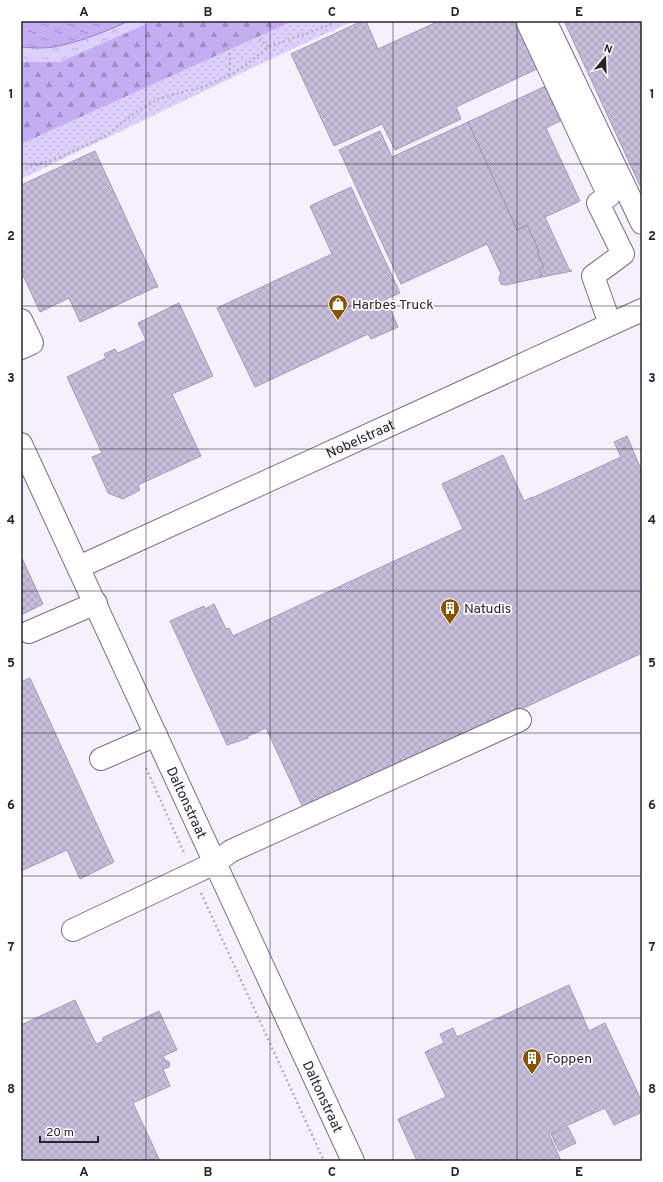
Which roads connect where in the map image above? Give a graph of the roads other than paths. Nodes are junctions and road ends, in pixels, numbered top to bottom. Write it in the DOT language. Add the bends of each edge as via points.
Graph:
graph roads {
  1 [pos="527,21"];
  2 [pos="549,29"];
  3 [pos="642,223"];
  4 [pos="640,317"];
  5 [pos="21,320"];
  6 [pos="610,324"];
  7 [pos="21,348"];
  8 [pos="21,444"];
  9 [pos="79,567"];
  10 [pos="96,603"];
  11 [pos="29,632"];
  12 [pos="520,720"];
  13 [pos="156,734"];
  14 [pos="101,759"];
  15 [pos="223,857"];
  16 [pos="73,930"];
  17 [pos="353,1161"];
  1 -- 6 [label="street" via="609,196 598,203 623,254 593,276"];
  2 -- 3 [label="street"];
  4 -- 6 [label="street, Nobelstraat"];
  5 -- 7 [label="street" via="32,344"];
  6 -- 9 [label="street, Nobelstraat"];
  8 -- 9 [label="street, Daltonstraat"];
  9 -- 10 [label="street, Daltonstraat"];
  10 -- 11 [label="street"];
  10 -- 13 [label="street, Daltonstraat"];
  12 -- 15 [label="street"];
  13 -- 14 [label="street"];
  13 -- 15 [label="street, Daltonstraat"];
  15 -- 16 [label="street"];
  15 -- 17 [label="street, Daltonstraat"];
}
